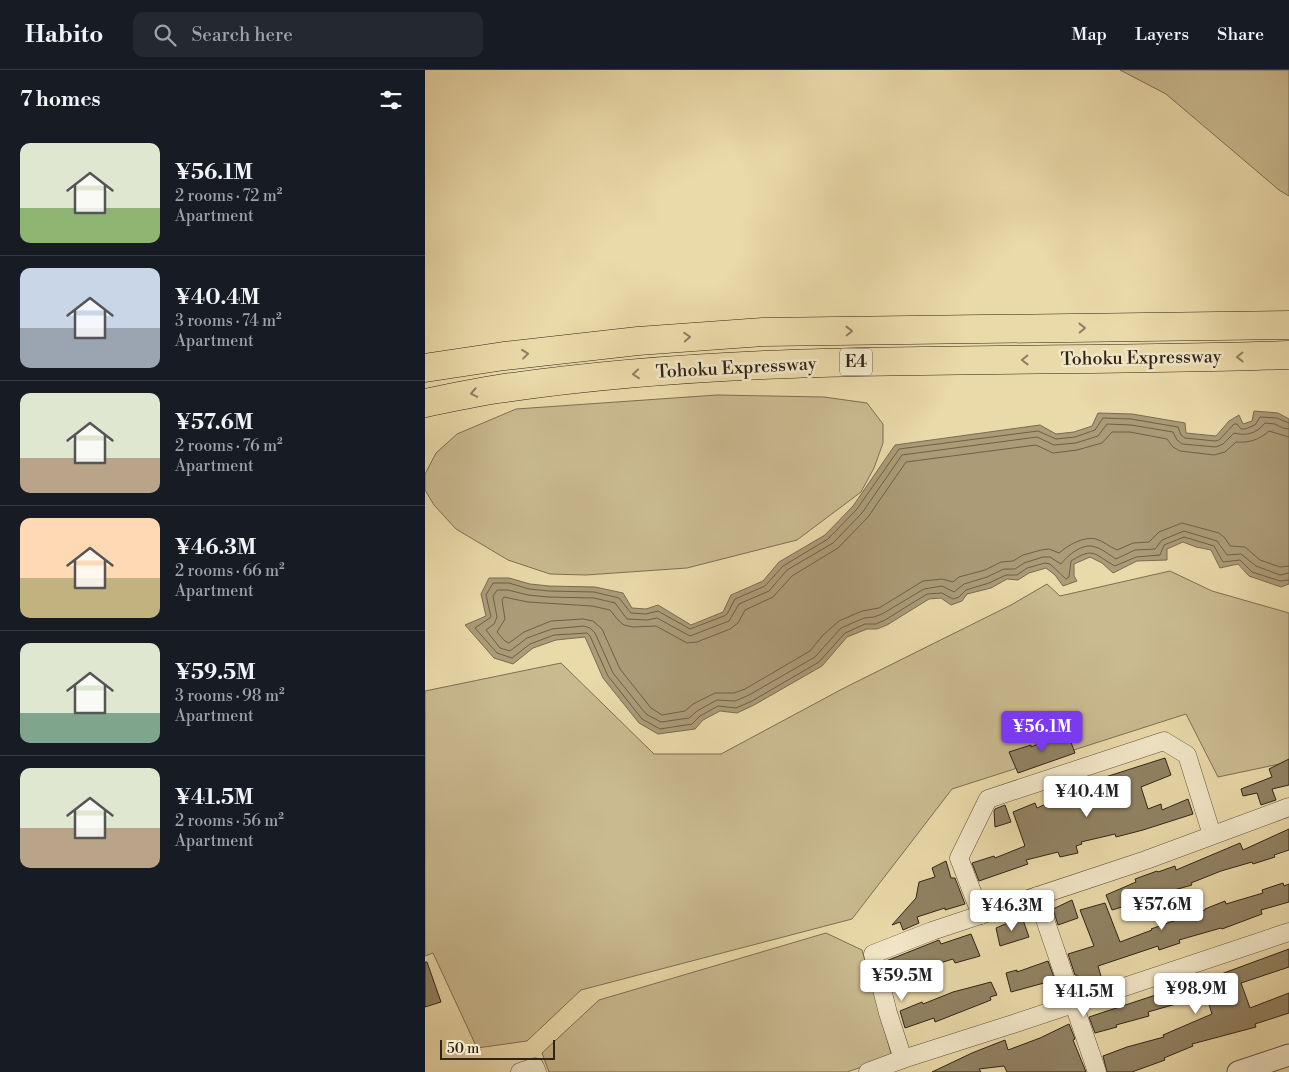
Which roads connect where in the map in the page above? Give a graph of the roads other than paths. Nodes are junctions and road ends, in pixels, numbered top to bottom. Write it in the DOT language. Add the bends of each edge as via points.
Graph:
graph roads {
  1 [pos="1289,325"];
  2 [pos="1289,355"];
  3 [pos="425,368"];
  4 [pos="425,403"];
  5 [pos="1289,807"];
  6 [pos="1212,835"];
  7 [pos="1037,896"];
  8 [pos="981,915"];
  9 [pos="1289,932"];
  10 [pos="1073,1004"];
  11 [pos="1289,1055"];
  12 [pos="903,1059"];
  13 [pos="520,1072"];
  14 [pos="537,1072"];
  15 [pos="868,1072"];
  16 [pos="1097,1072"];
  17 [pos="1238,1072"];
  3 -- 1 [label="highway, Tohoku Expressway / E4, one-way" via="639,341 763,332"];
  2 -- 4 [label="highway, Tohoku Expressway / E4, one-way" via="760,365 577,379 496,389"];
  5 -- 6 [label="street"];
  6 -- 7 [label="street"];
  6 -- 8 [label="street" via="1187,755 1164,741 988,799 959,858"];
  7 -- 8 [label="street"];
  7 -- 10 [label="street"];
  8 -- 12 [label="street" via="873,954"];
  9 -- 10 [label="street"];
  10 -- 12 [label="street"];
  10 -- 16 [label="street"];
  11 -- 17 [label="street"];
  12 -- 15 [label="street"];
  13 -- 14 [label="street" via="535,1067"];
}
